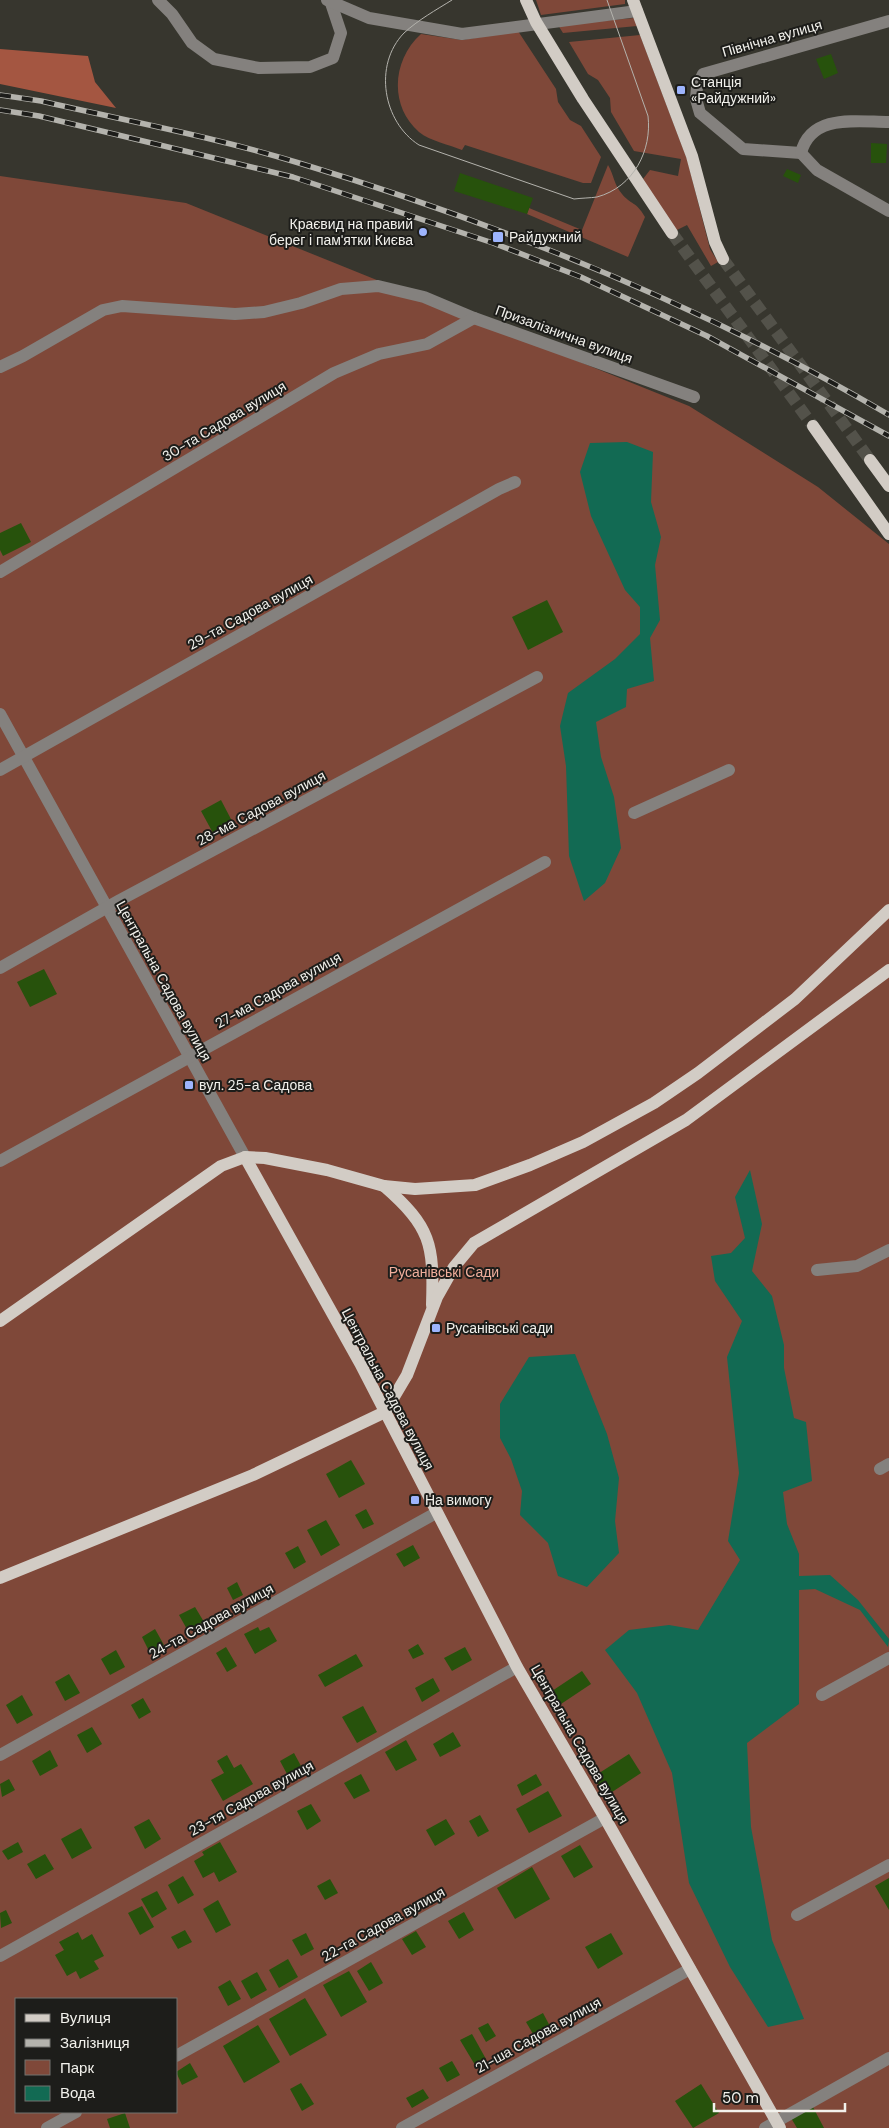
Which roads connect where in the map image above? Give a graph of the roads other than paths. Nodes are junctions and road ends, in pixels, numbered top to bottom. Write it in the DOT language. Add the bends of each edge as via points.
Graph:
graph roads {
  1 [pos="158,0"];
  2 [pos="329,0"];
  3 [pos="526,0"];
  4 [pos="635,5"];
  5 [pos="889,21"];
  6 [pos="536,22"];
  7 [pos="889,122"];
  8 [pos="801,153"];
  9 [pos="889,211"];
  10 [pos="672,234"];
  11 [pos="723,260"];
  12 [pos="474,318"];
  13 [pos="0,367"];
  14 [pos="694,397"];
  15 [pos="813,426"];
  16 [pos="870,460"];
  17 [pos="515,482"];
  18 [pos="889,486"];
  19 [pos="889,534"];
  20 [pos="0,572"];
  21 [pos="537,677"];
  22 [pos="0,714"];
  23 [pos="24,757"];
  24 [pos="0,770"];
  25 [pos="729,770"];
  26 [pos="634,814"];
  27 [pos="545,862"];
  28 [pos="107,908"];
  29 [pos="889,910"];
  30 [pos="0,968"];
  31 [pos="889,970"];
  32 [pos="188,1056"];
  33 [pos="245,1157"];
  34 [pos="0,1161"];
  35 [pos="384,1186"];
  36 [pos="889,1250"];
  37 [pos="817,1270"];
  38 [pos="432,1310"];
  39 [pos="0,1321"];
  40 [pos="385,1412"];
  41 [pos="436,1513"];
  42 [pos="0,1578"];
  43 [pos="889,1658"];
  44 [pos="517,1667"];
  45 [pos="822,1695"];
  46 [pos="0,1755"];
  47 [pos="605,1818"];
  48 [pos="889,1865"];
  49 [pos="797,1915"];
  50 [pos="0,1956"];
  51 [pos="690,1969"];
  52 [pos="178,2055"];
  53 [pos="889,2058"];
  54 [pos="74,2113"];
  55 [pos="778,2125"];
  56 [pos="47,2128"];
  57 [pos="402,2128"];
  58 [pos="765,2128"];
  1 -- 2 [label="street" via="192,43 214,59 259,68 310,67 333,58 341,33"];
  2 -- 6 [label="street" via="369,18 462,34"];
  3 -- 6 [label="main road"];
  4 -- 6 [label="street"];
  4 -- 11 [label="main road" via="692,156 715,242"];
  5 -- 8 [label="street, Північна вулиця" via="703,74 696,99 700,113 743,149"];
  6 -- 10 [label="main road"];
  7 -- 8 [label="street" via="825,125 805,140"];
  8 -- 9 [label="street" via="817,170"];
  12 -- 13 [label="street, Призалізнична вулиця" via="424,297 378,286 341,289 301,303 254,313 122,306 103,310"];
  12 -- 14 [label="street, Призалізнична вулиця"];
  12 -- 20 [label="street, 30-та Садова вулиця" via="427,344 379,354 334,373"];
  15 -- 19 [label="main road"];
  16 -- 18 [label="main road"];
  17 -- 23 [label="street, 29-та Садова вулиця"];
  21 -- 28 [label="street, 28-ма Садова вулиця"];
  22 -- 23 [label="street, Центральна Садова вулиця"];
  23 -- 24 [label="street, 29-та Садова вулиця"];
  23 -- 28 [label="street, Центральна Садова вулиця"];
  25 -- 26 [label="street"];
  27 -- 32 [label="street, 27-ма Садова вулиця"];
  28 -- 30 [label="street, 28-ма Садова вулиця"];
  28 -- 32 [label="street, Центральна Садова вулиця"];
  29 -- 35 [label="main road" via="794,999 736,1046 654,1103 583,1142 475,1185 415,1189"];
  31 -- 38 [label="main road" via="686,1120 474,1243 454,1267"];
  32 -- 33 [label="street, Центральна Садова вулиця"];
  32 -- 34 [label="street, 27-ма Садова вулиця"];
  33 -- 35 [label="main road" via="327,1170"];
  33 -- 39 [label="main road" via="221,1166"];
  33 -- 40 [label="main road, Центральна Садова вулиця"];
  35 -- 38 [label="main road" via="407,1206 427,1235 433,1268"];
  36 -- 37 [label="street" via="857,1266"];
  38 -- 40 [label="main road" via="407,1374"];
  40 -- 41 [label="main road, Центральна Садова вулиця"];
  40 -- 42 [label="main road" via="253,1475"];
  41 -- 44 [label="main road, Центральна Садова вулиця"];
  41 -- 46 [label="street, 24-та Садова вулиця"];
  43 -- 45 [label="street"];
  44 -- 47 [label="main road, Центральна Садова вулиця"];
  44 -- 50 [label="street, 23-тя Садова вулиця"];
  47 -- 51 [label="main road, Центральна Садова вулиця"];
  47 -- 52 [label="street, 22-га Садова вулиця"];
  48 -- 49 [label="street"];
  51 -- 55 [label="main road, Центральна Садова вулиця"];
  51 -- 57 [label="street, 21-ша Садова вулиця"];
  53 -- 55 [label="street"];
  54 -- 56 [label="street"];
  55 -- 58 [label="street"];
}
